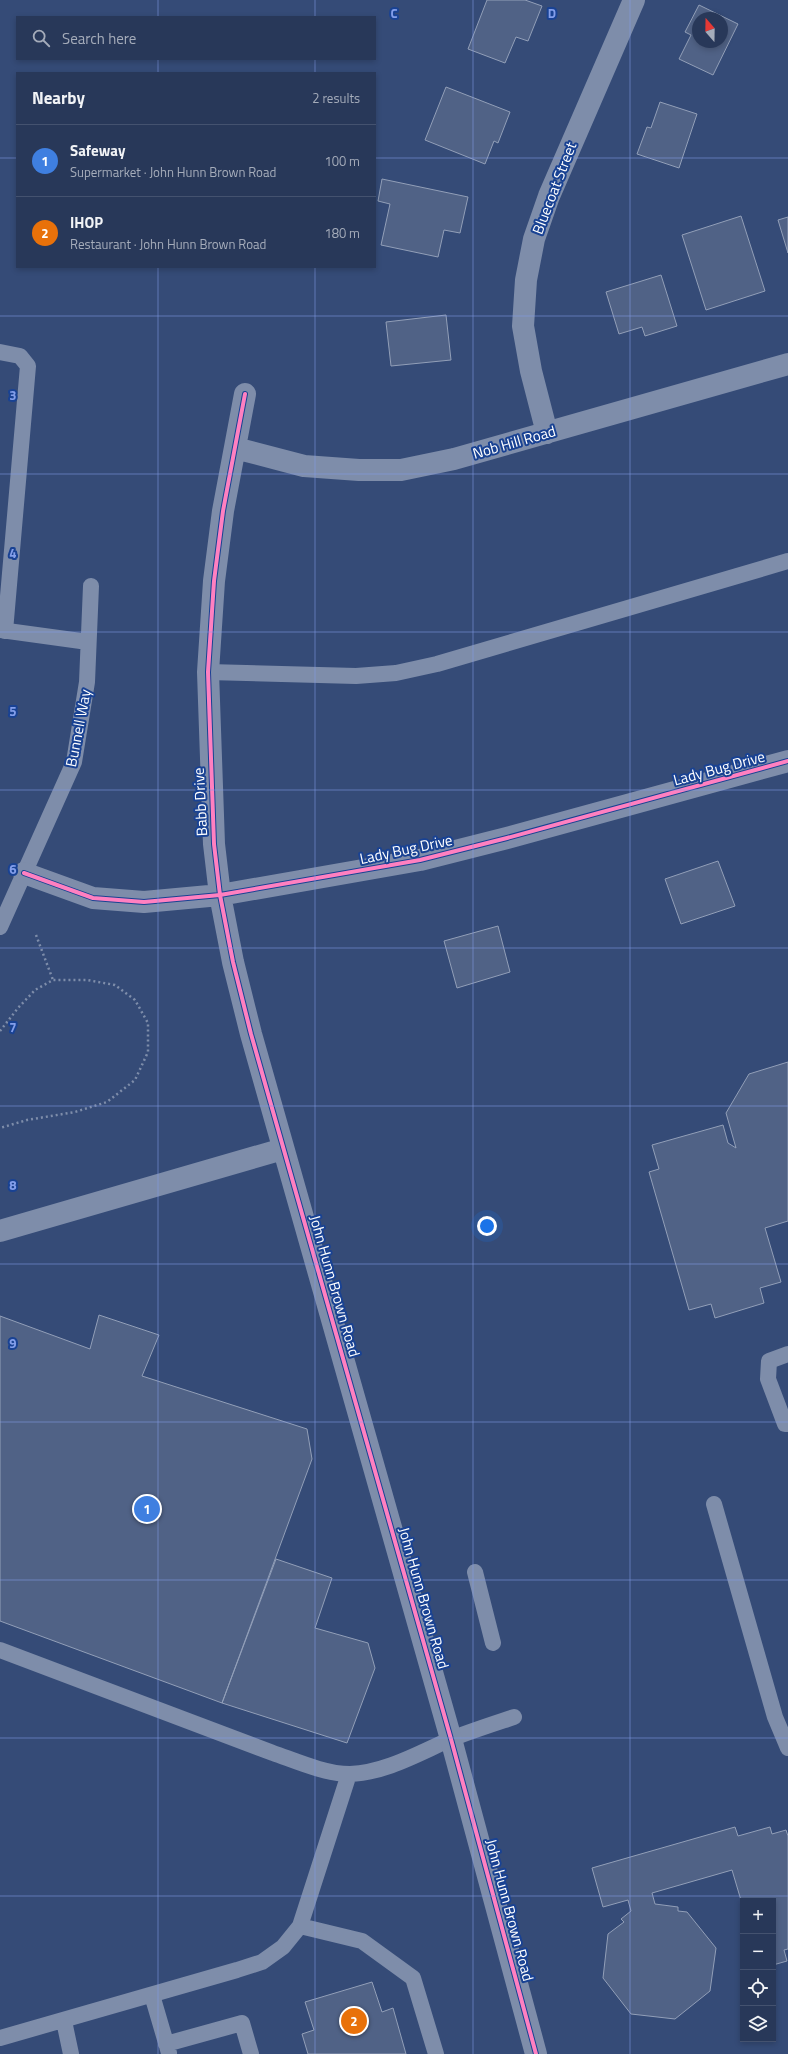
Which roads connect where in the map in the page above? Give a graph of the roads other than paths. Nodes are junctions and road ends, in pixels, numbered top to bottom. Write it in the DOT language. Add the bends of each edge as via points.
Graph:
graph roads {
  1 [pos="634,0"];
  2 [pos="0,352"];
  3 [pos="788,364"];
  4 [pos="245,394"];
  5 [pos="547,433"];
  6 [pos="235,448"];
  7 [pos="788,561"];
  8 [pos="91,586"];
  9 [pos="2,630"];
  10 [pos="88,642"];
  11 [pos="208,672"];
  12 [pos="788,761"];
  13 [pos="24,873"];
  14 [pos="220,895"];
  15 [pos="0,927"];
  16 [pos="283,1149"];
  17 [pos="0,1231"];
  18 [pos="788,1354"];
  19 [pos="788,1424"];
  20 [pos="714,1504"];
  21 [pos="475,1572"];
  22 [pos="493,1643"];
  23 [pos="0,1650"];
  24 [pos="514,1717"];
  25 [pos="451,1739"];
  26 [pos="788,1748"];
  27 [pos="349,1774"];
  28 [pos="300,1926"];
  29 [pos="152,1995"];
  30 [pos="64,2021"];
  31 [pos="0,2038"];
  32 [pos="167,2049"];
  33 [pos="72,2054"];
  34 [pos="251,2054"];
  35 [pos="436,2054"];
  36 [pos="536,2054"];
  1 -- 5 [label="street, Bluecoat Street" via="549,196 534,239 527,273 523,326 531,371"];
  2 -- 9 [label="lane" via="20,356 28,366"];
  3 -- 5 [label="street, Nob Hill Road"];
  4 -- 6 [label="street, Babb Drive"];
  5 -- 6 [label="street, Nob Hill Road" via="454,459 401,470 304,466"];
  6 -- 11 [label="street, Babb Drive" via="215,573"];
  7 -- 11 [label="lane" via="437,664 396,673 356,676"];
  8 -- 10 [label="lane, Bunnell Way"];
  9 -- 10 [label="lane"];
  10 -- 13 [label="lane, Bunnell Way" via="87,682 74,762"];
  11 -- 14 [label="street, Babb Drive" via="214,844"];
  12 -- 14 [label="street, Lady Bug Drive" via="420,860"];
  13 -- 14 [label="street, Lady Bug Drive" via="93,898 144,902"];
  13 -- 15 [label="lane, Bunnell Way"];
  14 -- 16 [label="street, Babb Drive" via="233,962"];
  16 -- 17 [label="street"];
  16 -- 25 [label="street, John Hunn Brown Road"];
  18 -- 19 [label="lane" via="769,1361 768,1379 785,1424"];
  20 -- 26 [label="lane" via="775,1717"];
  21 -- 22 [label="lane"];
  23 -- 27 [label="lane" via="273,1753 316,1768"];
  24 -- 25 [label="lane"];
  25 -- 27 [label="lane" via="418,1756 383,1768"];
  25 -- 36 [label="street, John Hunn Brown Road"];
  27 -- 28 [label="lane"];
  28 -- 29 [label="lane" via="283,1947 262,1962"];
  28 -- 35 [label="lane" via="362,1941 414,1978"];
  29 -- 30 [label="lane"];
  29 -- 32 [label="lane"];
  30 -- 31 [label="lane"];
  30 -- 33 [label="lane"];
  32 -- 34 [label="lane" via="242,2023"];
}
